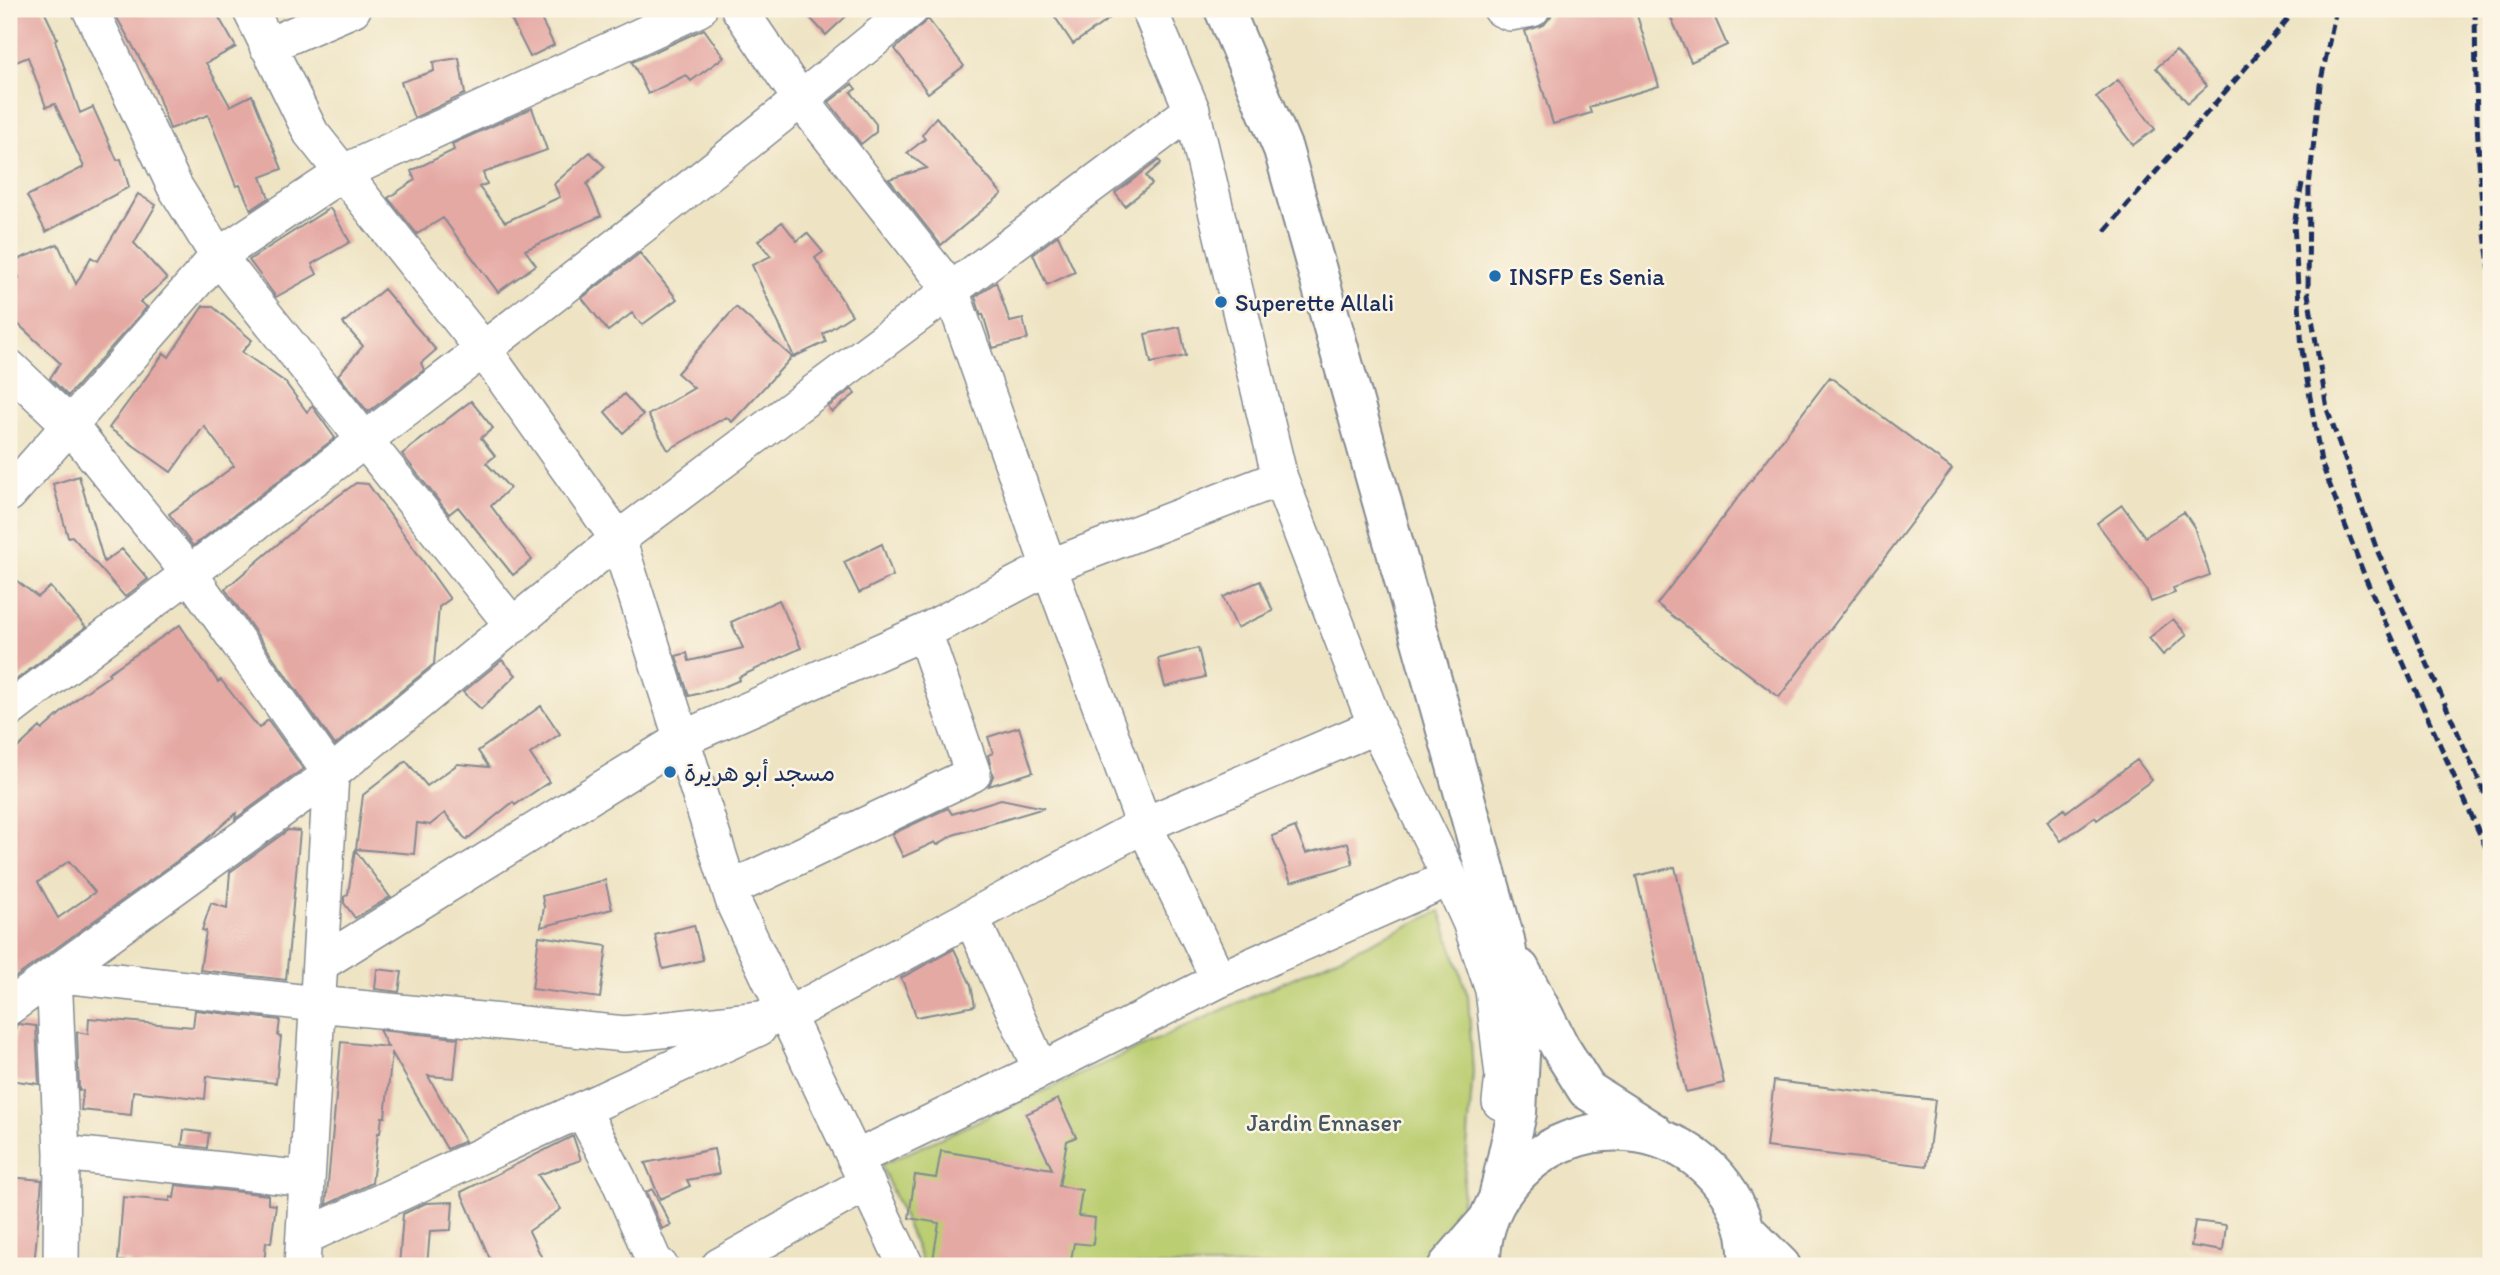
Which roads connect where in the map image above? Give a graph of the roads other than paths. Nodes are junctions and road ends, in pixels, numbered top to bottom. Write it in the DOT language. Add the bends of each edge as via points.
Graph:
graph roads {
  1 [pos="90,9"];
  2 [pos="250,9"];
  3 [pos="354,9"];
  4 [pos="699,9"];
  5 [pos="739,9"];
  6 [pos="911,9"];
  7 [pos="1149,9"];
  8 [pos="1224,9"];
  9 [pos="1501,9"];
  10 [pos="1532,9"];
  11 [pos="267,46"];
  12 [pos="801,100"];
  13 [pos="1192,110"];
  14 [pos="344,172"];
  15 [pos="218,256"];
  16 [pos="951,290"];
  17 [pos="483,349"];
  18 [pos="9,367"];
  19 [pos="69,424"];
  20 [pos="365,440"];
  21 [pos="1280,478"];
  22 [pos="9,494"];
  23 [pos="618,540"];
  24 [pos="1049,568"];
  25 [pos="189,573"];
  26 [pos="513,626"];
  27 [pos="923,632"];
  28 [pos="9,709"];
  29 [pos="1376,726"];
  30 [pos="682,739"];
  31 [pos="331,774"];
  32 [pos="1144,825"];
  33 [pos="1450,878"];
  34 [pos="730,890"];
  35 [pos="971,917"];
  36 [pos="1505,940"];
  37 [pos="320,964"];
  38 [pos="54,974"];
  39 [pos="1219,980"];
  40 [pos="317,1004"];
  41 [pos="9,1007"];
  42 [pos="786,1016"];
  43 [pos="1041,1070"];
  44 [pos="582,1109"];
  45 [pos="1667,1141"];
  46 [pos="62,1153"];
  47 [pos="862,1170"];
  48 [pos="307,1179"];
  49 [pos="1493,1209"];
  50 [pos="1747,1248"];
  51 [pos="303,1251"];
  52 [pos="61,1266"];
  53 [pos="660,1266"];
  54 [pos="719,1266"];
  55 [pos="906,1266"];
  56 [pos="1448,1266"];
  57 [pos="1481,1266"];
  58 [pos="1781,1266"];
  1 -- 15 [label="street" via="175,187"];
  2 -- 11 [label="street"];
  3 -- 11 [label="street"];
  4 -- 14 [label="street"];
  5 -- 12 [label="street"];
  6 -- 12 [label="street"];
  7 -- 13 [label="street"];
  8 -- 36 [label="main road" via="1283,149"];
  9 -- 10 [label="street" via="1510,13"];
  11 -- 14 [label="street" via="311,134"];
  12 -- 16 [label="street"];
  12 -- 17 [label="street"];
  13 -- 16 [label="street"];
  13 -- 21 [label="street"];
  14 -- 15 [label="street"];
  14 -- 17 [label="street"];
  15 -- 19 [label="street"];
  15 -- 20 [label="street"];
  16 -- 23 [label="street"];
  16 -- 24 [label="street"];
  17 -- 20 [label="street"];
  17 -- 23 [label="street"];
  18 -- 19 [label="street"];
  19 -- 22 [label="street"];
  19 -- 25 [label="street"];
  20 -- 25 [label="street"];
  20 -- 26 [label="street"];
  21 -- 24 [label="street"];
  21 -- 29 [label="street"];
  23 -- 26 [label="street"];
  23 -- 30 [label="street"];
  24 -- 27 [label="street"];
  24 -- 32 [label="street"];
  25 -- 28 [label="street"];
  25 -- 31 [label="street"];
  26 -- 31 [label="street"];
  27 -- 30 [label="street"];
  27 -- 34 [label="street" via="973,774"];
  29 -- 32 [label="street"];
  29 -- 33 [label="street"];
  30 -- 34 [label="street"];
  30 -- 37 [label="street"];
  31 -- 37 [label="street"];
  31 -- 38 [label="street"];
  32 -- 35 [label="street"];
  32 -- 39 [label="street"];
  33 -- 39 [label="street"];
  33 -- 49 [label="street" via="1493,990 1503,1076"];
  34 -- 42 [label="street"];
  35 -- 42 [label="street"];
  35 -- 43 [label="street"];
  36 -- 45 [label="main road" via="1587,1090"];
  36 -- 49 [label="main road" via="1521,1035 1517,1113"];
  37 -- 40 [label="street"];
  38 -- 40 [label="street"];
  38 -- 41 [label="street"];
  38 -- 46 [label="street"];
  39 -- 43 [label="street"];
  40 -- 42 [label="street" via="625,1034"];
  40 -- 48 [label="street"];
  42 -- 44 [label="street"];
  42 -- 47 [label="street"];
  43 -- 47 [label="street"];
  44 -- 51 [label="street"];
  44 -- 53 [label="street"];
  45 -- 49 [label="main road" via="1629,1131 1590,1133 1553,1145 1522,1168"];
  45 -- 50 [label="main road" via="1702,1162 1729,1192"];
  46 -- 48 [label="street"];
  46 -- 52 [label="street"];
  47 -- 54 [label="street"];
  47 -- 55 [label="street"];
  48 -- 51 [label="street"];
  49 -- 56 [label="main road"];
  49 -- 57 [label="main road"];
  50 -- 58 [label="main road"];
}
